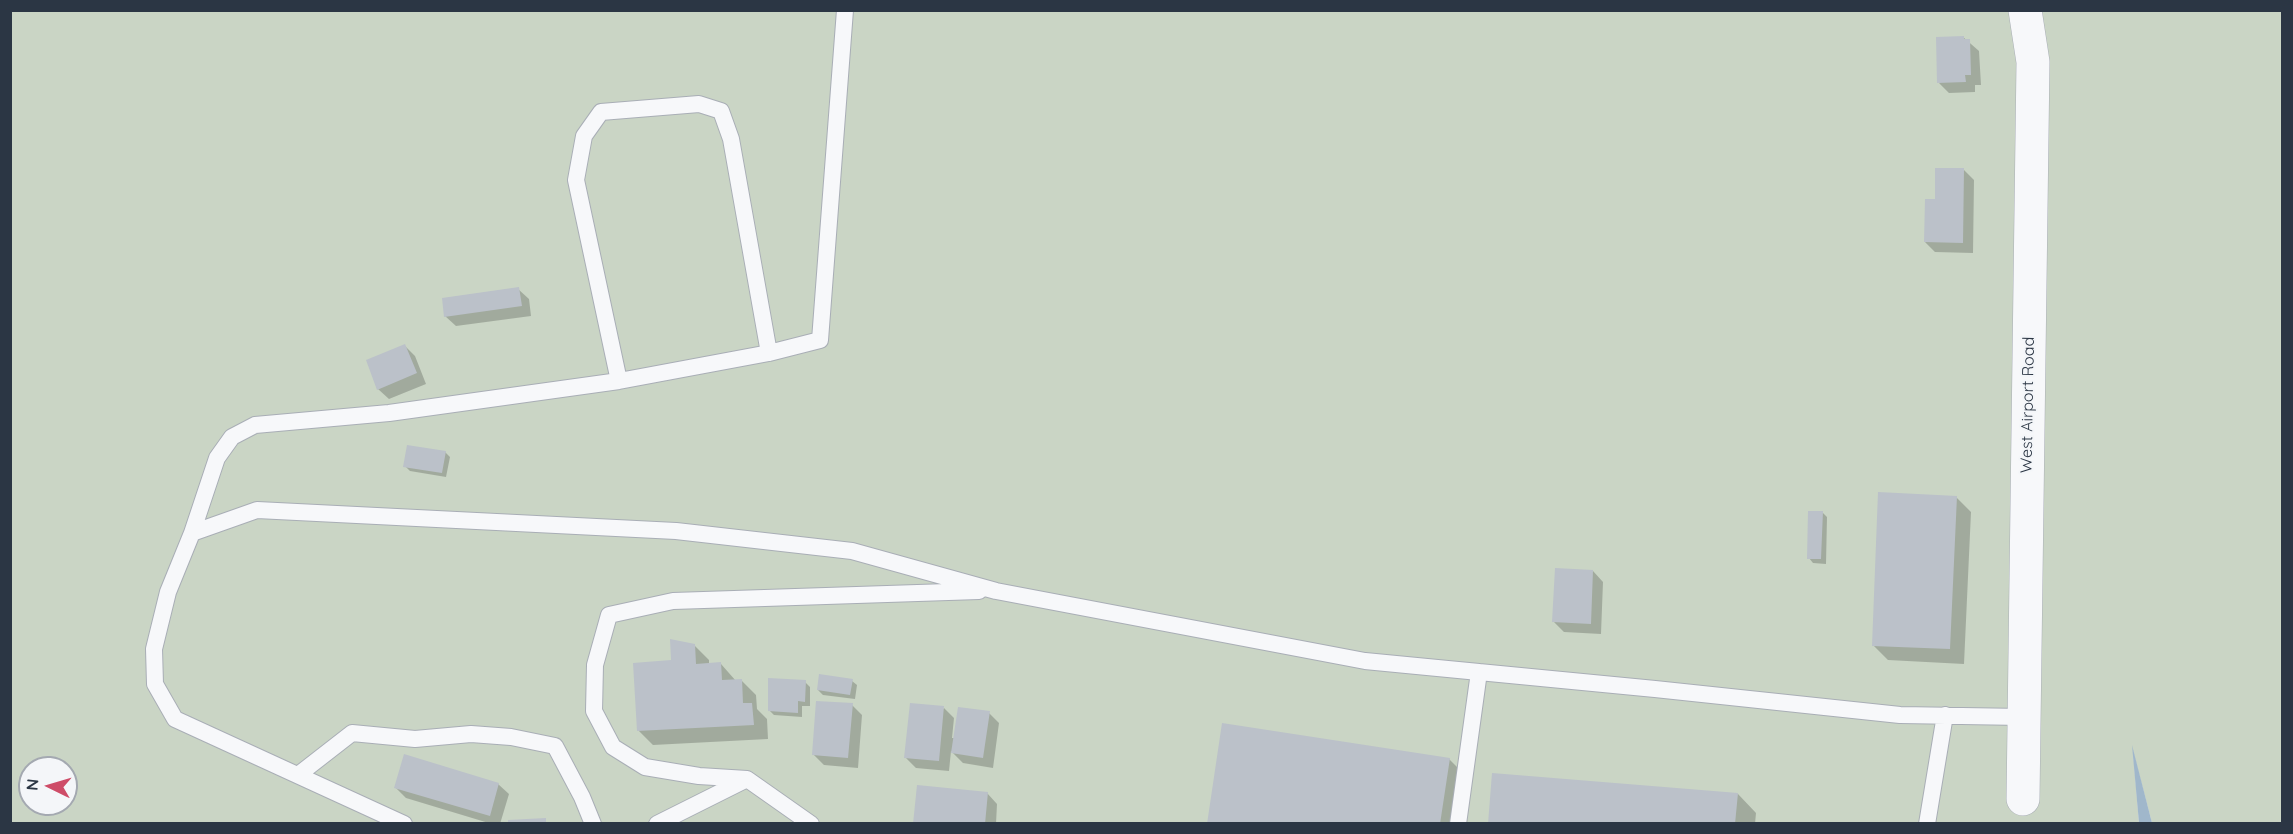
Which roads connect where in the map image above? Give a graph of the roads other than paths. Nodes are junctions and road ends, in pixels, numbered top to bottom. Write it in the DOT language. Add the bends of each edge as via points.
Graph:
graph roads {
  1 [pos="2025,10"];
  2 [pos="844,13"];
  3 [pos="769,353"];
  4 [pos="619,381"];
  5 [pos="192,534"];
  6 [pos="996,591"];
  7 [pos="1479,672"];
  8 [pos="1945,715"];
  9 [pos="2023,717"];
  10 [pos="298,775"];
  11 [pos="747,779"];
  12 [pos="2023,799"];
  13 [pos="404,824"];
  14 [pos="593,824"];
  15 [pos="657,824"];
  16 [pos="811,824"];
  17 [pos="1458,824"];
  18 [pos="1927,824"];
  1 -- 9 [label="street, West Airport Road" via="2033,62"];
  2 -- 3 [label="lane" via="820,340"];
  3 -- 4 [label="lane"];
  3 -- 4 [label="lane" via="731,139 721,111 699,104 601,112 584,136 576,180"];
  4 -- 5 [label="lane" via="389,413 255,425 232,437 217,458"];
  5 -- 6 [label="lane" via="257,510 676,531 852,551"];
  5 -- 10 [label="lane" via="165,603 154,649 155,684 175,719"];
  6 -- 7 [label="lane" via="1365,661"];
  6 -- 11 [label="lane" via="673,601 609,615 595,664 594,711 614,747 645,767"];
  7 -- 8 [label="lane" via="1900,715"];
  7 -- 17 [label="lane"];
  8 -- 9 [label="lane"];
  8 -- 18 [label="lane"];
  9 -- 12 [label="street, West Airport Road"];
  10 -- 13 [label="lane"];
  10 -- 14 [label="lane" via="352,733 415,739 471,734 511,737 555,746"];
  11 -- 15 [label="lane"];
  11 -- 16 [label="lane"];
}
